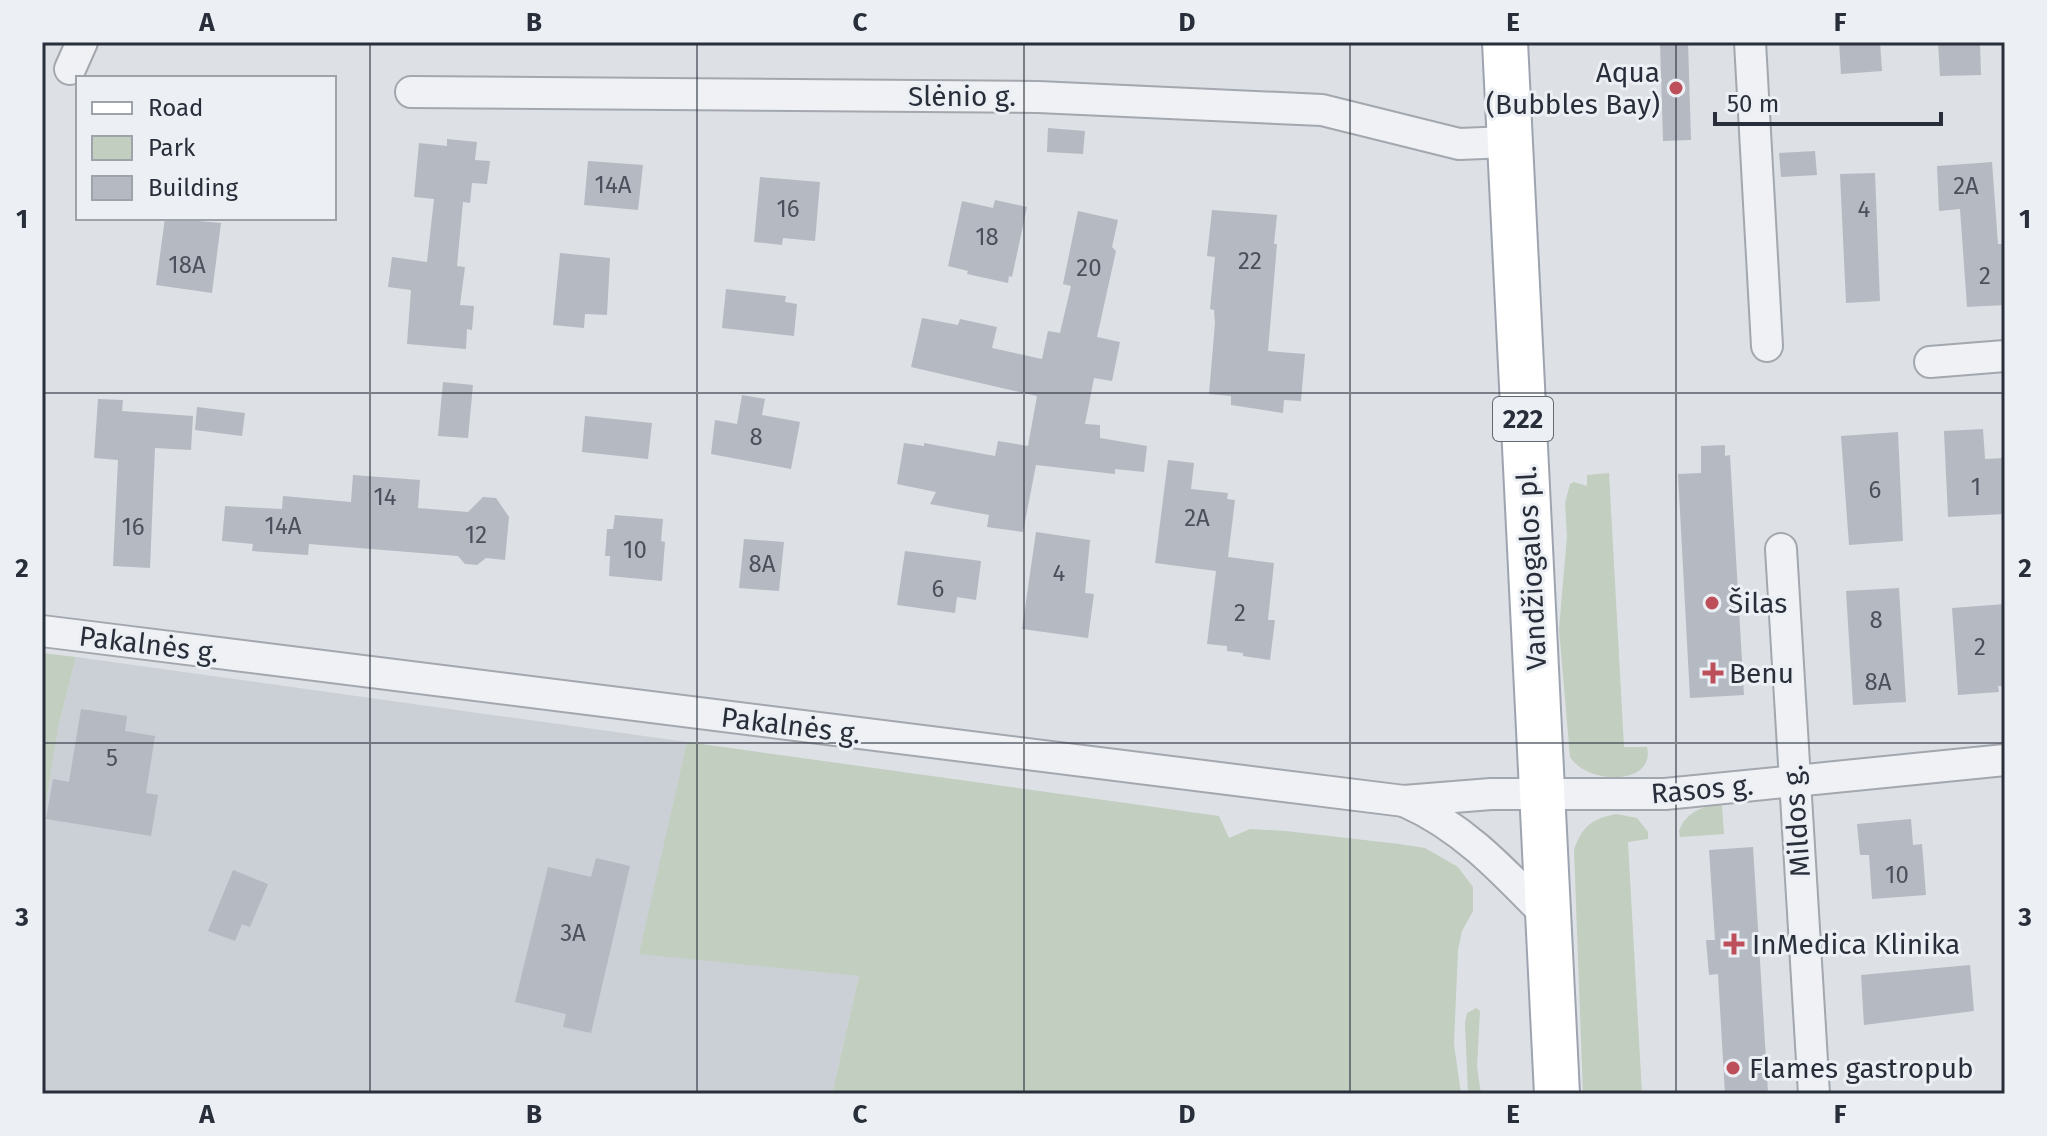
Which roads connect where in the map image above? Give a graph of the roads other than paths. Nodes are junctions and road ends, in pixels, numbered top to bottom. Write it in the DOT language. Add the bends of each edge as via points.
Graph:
graph roads {
  1 [pos="1505,42"];
  2 [pos="1750,42"];
  3 [pos="411,92"];
  4 [pos="1509,142"];
  5 [pos="1767,346"];
  6 [pos="2005,356"];
  7 [pos="1930,362"];
  8 [pos="1781,549"];
  9 [pos="42,631"];
  10 [pos="2005,760"];
  11 [pos="1794,781"];
  12 [pos="1542,796"];
  13 [pos="1404,801"];
  14 [pos="1550,919"];
  15 [pos="1557,1094"];
  16 [pos="1814,1094"];
  1 -- 4 [label="main road, Vandžiogalos pl. / 222"];
  2 -- 5 [label="street"];
  3 -- 4 [label="street, Slėnio g." via="1038,97 1322,110 1459,144"];
  4 -- 12 [label="main road, Vandžiogalos pl. / 222"];
  6 -- 7 [label="street"];
  8 -- 11 [label="street, Mildos g."];
  9 -- 13 [label="street, Pakalnės g."];
  10 -- 11 [label="street, Rasos g."];
  11 -- 12 [label="street, Rasos g." via="1665,794"];
  11 -- 16 [label="street, Mildos g."];
  12 -- 13 [label="street, Pakalnės g."];
  12 -- 14 [label="main road, Vandžiogalos pl. / 222"];
  13 -- 14 [label="street" via="1470,841"];
  14 -- 15 [label="main road, Vandžiogalos pl. / 222"];
}
